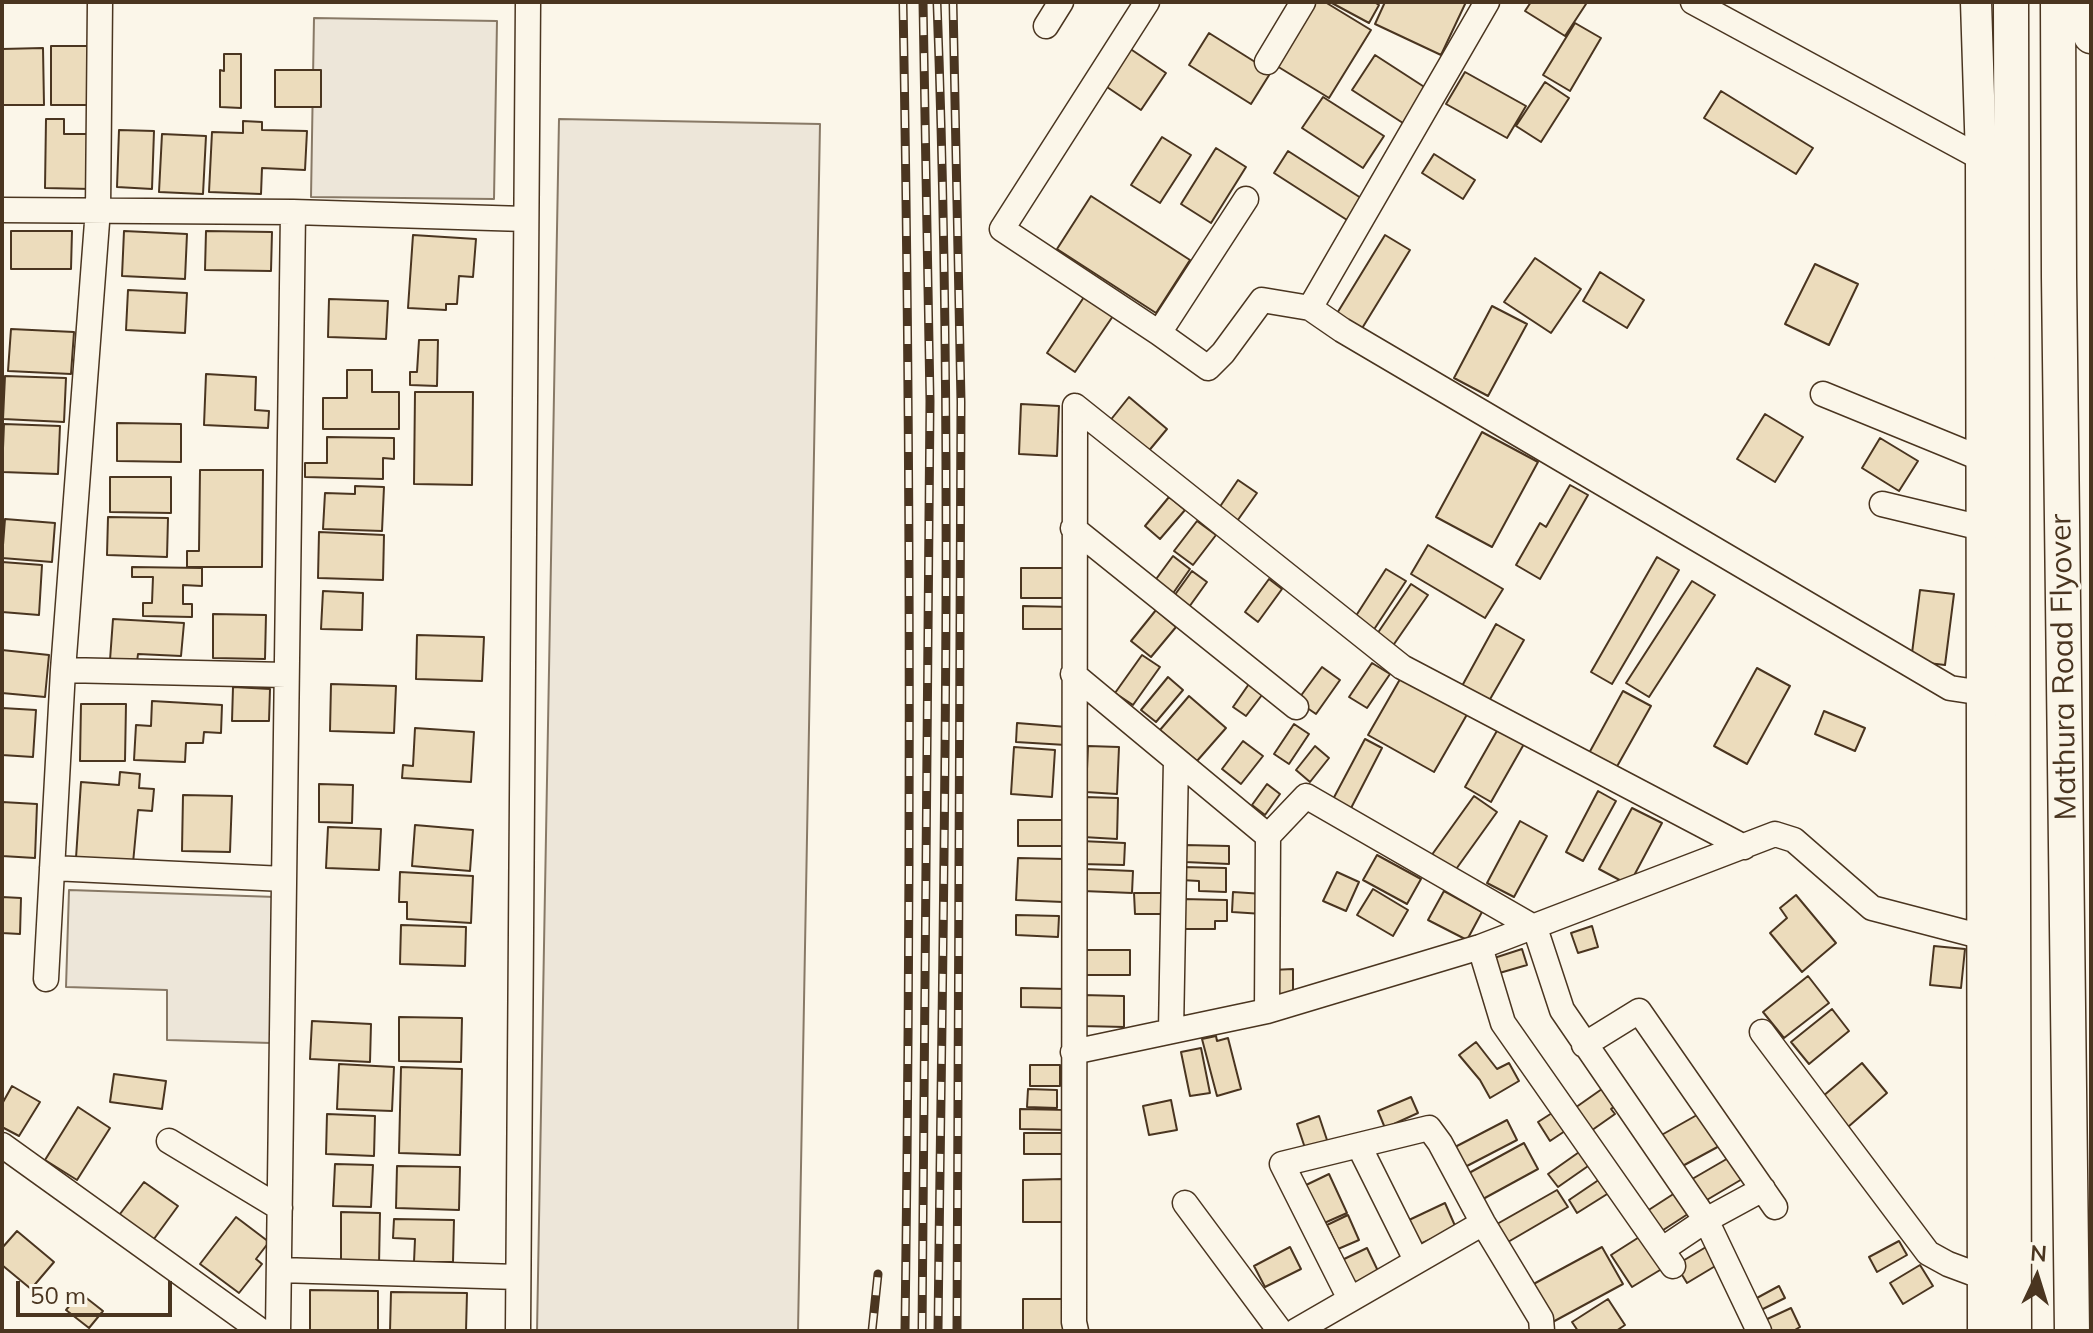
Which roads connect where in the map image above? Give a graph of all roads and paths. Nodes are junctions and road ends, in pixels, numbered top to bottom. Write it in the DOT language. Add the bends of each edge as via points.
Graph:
graph roads {
  1 [pos="100,2"];
  2 [pos="528,2"];
  3 [pos="1061,2"];
  4 [pos="1147,2"];
  5 [pos="1303,2"];
  6 [pos="1487,2"];
  7 [pos="1693,2"];
  8 [pos="1976,2"];
  9 [pos="2011,2"];
  10 [pos="2058,2"];
  11 [pos="2081,2"];
  12 [pos="1046,26"];
  13 [pos="2091,36"];
  14 [pos="1267,62"];
  15 [pos="1981,158"];
  16 [pos="1246,199"];
  17 [pos="98,209"];
  18 [pos="2,210"];
  19 [pos="293,212"];
  20 [pos="525,219"];
  21 [pos="1310,308"];
  22 [pos="1159,333"];
  23 [pos="1823,394"];
  24 [pos="1982,459"];
  25 [pos="1882,504"];
  26 [pos="1073,528"];
  27 [pos="1982,528"];
  28 [pos="63,670"];
  29 [pos="1073,674"];
  30 [pos="286,675"];
  31 [pos="1983,693"];
  32 [pos="1296,707"];
  33 [pos="1176,760"];
  34 [pos="1268,836"];
  35 [pos="1744,847"];
  36 [pos="52,868"];
  37 [pos="284,879"];
  38 [pos="1535,928"];
  39 [pos="1983,937"];
  40 [pos="1480,947"];
  41 [pos="46,979"];
  42 [pos="1267,1011"];
  43 [pos="1171,1031"];
  44 [pos="1762,1032"];
  45 [pos="1584,1045"];
  46 [pos="1073,1052"];
  47 [pos="169,1141"];
  48 [pos="2,1145"];
  49 [pos="1359,1146"];
  50 [pos="1185,1203"];
  51 [pos="280,1208"];
  52 [pos="1706,1220"];
  53 [pos="1483,1223"];
  54 [pos="1416,1260"];
  55 [pos="279,1270"];
  56 [pos="518,1277"];
  57 [pos="1983,1277"];
  58 [pos="1350,1299"];
  59 [pos="261,1331"];
  60 [pos="278,1331"];
  61 [pos="518,1331"];
  62 [pos="1076,1331"];
  63 [pos="1280,1331"];
  64 [pos="1296,1331"];
  65 [pos="1542,1331"];
  66 [pos="1759,1331"];
  67 [pos="1983,1331"];
  68 [pos="2014,1331"];
  69 [pos="2072,1331"];
  1 -- 17 [label="street"];
  2 -- 20 [label="street"];
  3 -- 12 [label="street"];
  4 -- 22 [label="street" via="1002,229"];
  5 -- 14 [label="street"];
  6 -- 21 [label="street"];
  7 -- 15 [label="street"];
  8 -- 15 [label="main road"];
  9 -- 68 [label="highway, Mathura Road Flyover"];
  10 -- 69 [label="highway, Mathura Road Flyover"];
  11 -- 13 [label="highway"];
  15 -- 24 [label="main road"];
  16 -- 22 [label="street"];
  17 -- 18 [label="street"];
  17 -- 19 [label="street"];
  17 -- 28 [label="street"];
  19 -- 20 [label="street"];
  19 -- 30 [label="street"];
  20 -- 56 [label="street"];
  21 -- 22 [label="street" via="1262,300 1208,368"];
  21 -- 31 [label="street" via="1950,688"];
  23 -- 24 [label="street"];
  24 -- 27 [label="main road"];
  25 -- 27 [label="street"];
  26 -- 29 [label="street"];
  26 -- 32 [label="street"];
  26 -- 35 [label="street" via="1075,406 1402,667"];
  27 -- 31 [label="main road"];
  28 -- 30 [label="street"];
  28 -- 36 [label="street"];
  29 -- 33 [label="street"];
  29 -- 46 [label="street"];
  30 -- 37 [label="street"];
  31 -- 39 [label="main road"];
  33 -- 34 [label="street"];
  33 -- 43 [label="street"];
  34 -- 38 [label="street" via="1306,796"];
  34 -- 42 [label="street"];
  35 -- 38 [label="street"];
  35 -- 39 [label="street" via="1775,834 1794,840 1872,908"];
  36 -- 37 [label="street"];
  36 -- 41 [label="street"];
  37 -- 51 [label="street"];
  38 -- 40 [label="street"];
  38 -- 45 [label="street" via="1562,1010"];
  39 -- 57 [label="main road"];
  40 -- 42 [label="street"];
  40 -- 52 [label="street" via="1503,1023 1668,1258"];
  42 -- 43 [label="street"];
  43 -- 46 [label="street"];
  44 -- 57 [label="street" via="1928,1253"];
  45 -- 52 [label="street"];
  45 -- 52 [label="street" via="1639,1011 1769,1198"];
  46 -- 62 [label="street"];
  47 -- 51 [label="street"];
  48 -- 59 [label="street"];
  49 -- 53 [label="street" via="1429,1128"];
  49 -- 54 [label="street"];
  49 -- 58 [label="street" via="1282,1164"];
  50 -- 63 [label="street"];
  51 -- 55 [label="street"];
  52 -- 66 [label="street"];
  53 -- 54 [label="street"];
  53 -- 65 [label="street" via="1541,1319"];
  54 -- 58 [label="street"];
  55 -- 56 [label="street"];
  55 -- 60 [label="street"];
  56 -- 61 [label="street"];
  57 -- 67 [label="main road"];
  58 -- 64 [label="street"];
}
